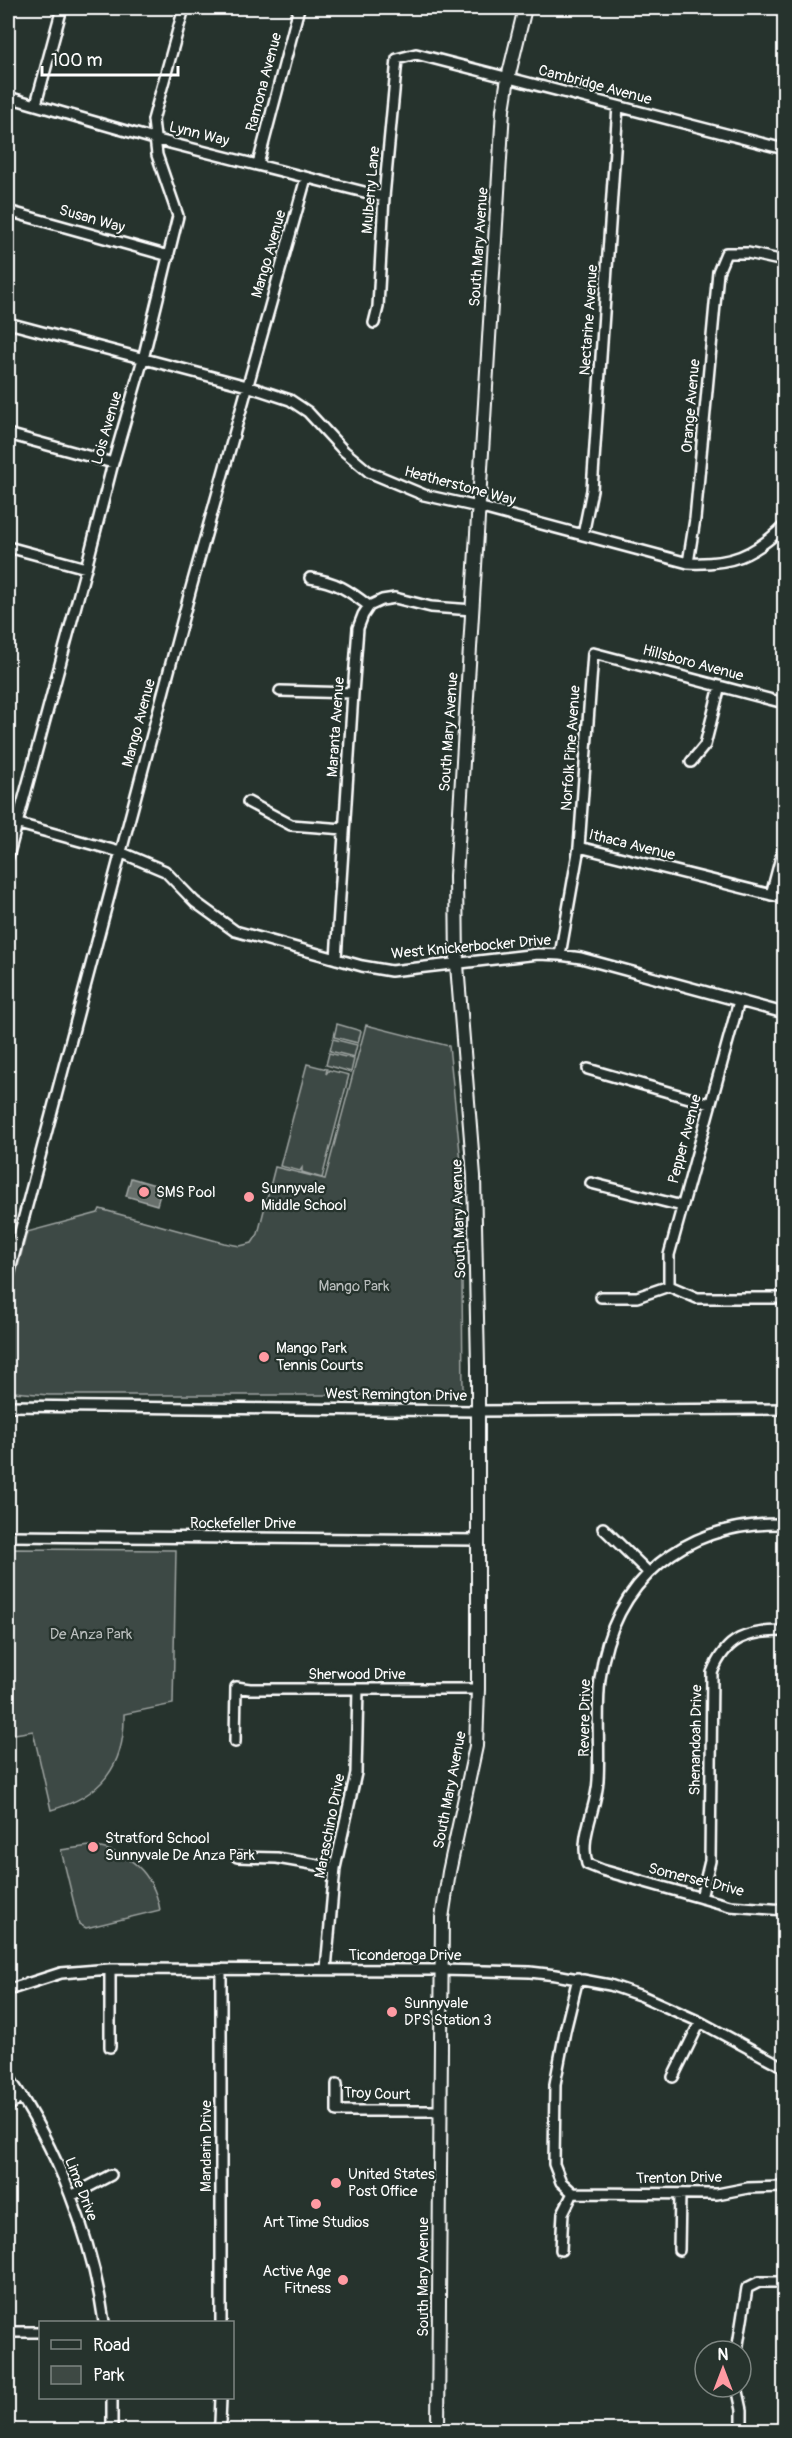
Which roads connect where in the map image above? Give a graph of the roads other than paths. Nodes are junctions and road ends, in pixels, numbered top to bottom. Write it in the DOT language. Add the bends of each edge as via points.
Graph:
graph roads {
  1 [pos="62,8"];
  2 [pos="184,8"];
  3 [pos="299,8"];
  4 [pos="525,8"];
  5 [pos="397,59"];
  6 [pos="508,78"];
  7 [pos="8,97"];
  8 [pos="36,104"];
  9 [pos="618,106"];
  10 [pos="154,139"];
  11 [pos="784,149"];
  12 [pos="258,164"];
  13 [pos="306,178"];
  14 [pos="384,197"];
  15 [pos="8,211"];
  16 [pos="169,256"];
  17 [pos="784,261"];
  18 [pos="8,323"];
  19 [pos="374,323"];
  20 [pos="143,359"];
  21 [pos="247,386"];
  22 [pos="8,434"];
  23 [pos="112,463"];
  24 [pos="478,507"];
  25 [pos="784,526"];
  26 [pos="583,535"];
  27 [pos="8,547"];
  28 [pos="688,563"];
  29 [pos="87,568"];
  30 [pos="310,578"];
  31 [pos="369,606"];
  32 [pos="473,610"];
  33 [pos="593,652"];
  34 [pos="720,686"];
  35 [pos="280,691"];
  36 [pos="353,693"];
  37 [pos="784,703"];
  38 [pos="691,762"];
  39 [pos="248,802"];
  40 [pos="12,822"];
  41 [pos="344,829"];
  42 [pos="784,846"];
  43 [pos="579,847"];
  44 [pos="120,852"];
  45 [pos="8,857"];
  46 [pos="771,895"];
  47 [pos="784,898"];
  48 [pos="560,955"];
  49 [pos="336,959"];
  50 [pos="456,965"];
  51 [pos="739,1001"];
  52 [pos="784,1013"];
  53 [pos="588,1069"];
  54 [pos="710,1104"];
  55 [pos="591,1183"];
  56 [pos="682,1206"];
  57 [pos="8,1276"];
  58 [pos="669,1286"];
  59 [pos="601,1297"];
  60 [pos="784,1298"];
  61 [pos="8,1406"];
  62 [pos="784,1409"];
  63 [pos="477,1411"];
  64 [pos="784,1524"];
  65 [pos="603,1528"];
  66 [pos="8,1536"];
  67 [pos="478,1540"];
  68 [pos="648,1572"];
  69 [pos="784,1631"];
  70 [pos="357,1689"];
  71 [pos="478,1689"];
  72 [pos="235,1742"];
  73 [pos="237,1857"];
  74 [pos="335,1868"];
  75 [pos="602,1870"];
  76 [pos="701,1898"];
  77 [pos="784,1910"];
  78 [pos="110,1969"];
  79 [pos="221,1969"];
  80 [pos="326,1969"];
  81 [pos="441,1970"];
  82 [pos="578,1978"];
  83 [pos="8,1990"];
  84 [pos="700,2022"];
  85 [pos="110,2048"];
  86 [pos="784,2067"];
  87 [pos="8,2076"];
  88 [pos="673,2077"];
  89 [pos="337,2084"];
  90 [pos="22,2097"];
  91 [pos="8,2106"];
  92 [pos="439,2111"];
  93 [pos="111,2175"];
  94 [pos="784,2187"];
  95 [pos="573,2193"];
  96 [pos="680,2194"];
  97 [pos="71,2196"];
  98 [pos="561,2250"];
  99 [pos="679,2250"];
  100 [pos="782,2282"];
  101 [pos="104,2321"];
  102 [pos="221,2321"];
  103 [pos="8,2332"];
  104 [pos="39,2332"];
  105 [pos="740,2339"];
  106 [pos="112,2399"];
  107 [pos="220,2399"];
  108 [pos="740,2399"];
  109 [pos="112,2430"];
  110 [pos="217,2430"];
  111 [pos="438,2430"];
  112 [pos="742,2430"];
  1 -- 8 [label="street"];
  2 -- 10 [label="street, Lois Avenue" via="153,120"];
  3 -- 12 [label="street, Ramona Avenue"];
  4 -- 6 [label="main road, South Mary Avenue"];
  5 -- 6 [label="street, Cambridge Avenue" via="416,54"];
  5 -- 14 [label="street, Mulberry Lane"];
  6 -- 9 [label="street, Cambridge Avenue"];
  6 -- 24 [label="main road, South Mary Avenue"];
  7 -- 8 [label="street, Lynn Way"];
  8 -- 10 [label="street, Lynn Way"];
  9 -- 11 [label="street, Cambridge Avenue"];
  9 -- 26 [label="street, Nectarine Avenue" via="592,490"];
  10 -- 12 [label="street, Lynn Way"];
  10 -- 16 [label="street, Lois Avenue" via="178,216"];
  12 -- 13 [label="street, Lynn Way"];
  13 -- 14 [label="street, Lynn Way"];
  13 -- 21 [label="street, Mango Avenue"];
  14 -- 19 [label="street, Mulberry Lane"];
  15 -- 16 [label="street, Susan Way"];
  16 -- 20 [label="street, Lois Avenue"];
  17 -- 28 [label="street, Orange Avenue" via="748,253 726,253 718,272"];
  18 -- 20 [label="street, Heatherstone Way"];
  20 -- 21 [label="street, Heatherstone Way"];
  20 -- 23 [label="street, Lois Avenue"];
  21 -- 24 [label="street, Heatherstone Way" via="290,400 308,412 369,472 424,495"];
  21 -- 44 [label="street, Mango Avenue"];
  22 -- 23 [label="street"];
  23 -- 29 [label="street, Lois Avenue"];
  24 -- 26 [label="street, Heatherstone Way"];
  24 -- 32 [label="main road, South Mary Avenue"];
  25 -- 28 [label="street, Heatherstone Way" via="754,551 736,560"];
  26 -- 28 [label="street, Heatherstone Way"];
  27 -- 29 [label="street"];
  29 -- 40 [label="street, Lois Avenue"];
  30 -- 31 [label="street" via="342,586"];
  31 -- 32 [label="street" via="395,597 431,607"];
  31 -- 36 [label="street, Maranta Avenue" via="358,628"];
  32 -- 50 [label="main road, South Mary Avenue" via="458,831"];
  33 -- 34 [label="street, Hillsboro Avenue"];
  33 -- 43 [label="street, Norfolk Pine Avenue"];
  34 -- 37 [label="street, Hillsboro Avenue"];
  34 -- 38 [label="street" via="705,745"];
  35 -- 36 [label="street"];
  36 -- 41 [label="street, Maranta Avenue"];
  39 -- 41 [label="street" via="291,825"];
  40 -- 44 [label="street, West Knickerbocker Drive"];
  40 -- 45 [label="street, Lois Avenue"];
  41 -- 49 [label="street, Maranta Avenue"];
  42 -- 46 [label="street"];
  43 -- 46 [label="street, Ithaca Avenue"];
  43 -- 48 [label="street, Ithaca Avenue"];
  44 -- 49 [label="street, West Knickerbocker Drive" via="165,871 195,902 235,931"];
  44 -- 57 [label="street, Mango Avenue"];
  46 -- 47 [label="street, Ithaca Avenue"];
  48 -- 50 [label="street, West Knickerbocker Drive" via="538,954"];
  48 -- 51 [label="street, West Knickerbocker Drive"];
  49 -- 50 [label="street, West Knickerbocker Drive" via="391,971"];
  50 -- 63 [label="main road, South Mary Avenue" via="474,1176"];
  51 -- 52 [label="street, West Knickerbocker Drive"];
  51 -- 54 [label="street, Pepper Avenue"];
  53 -- 54 [label="street"];
  54 -- 56 [label="street, Pepper Avenue"];
  55 -- 56 [label="street"];
  56 -- 58 [label="street, Pepper Avenue" via="669,1255"];
  58 -- 59 [label="street" via="637,1297"];
  58 -- 60 [label="street" via="698,1298"];
  61 -- 63 [label="street, West Remington Drive"];
  62 -- 63 [label="street, West Remington Drive"];
  63 -- 67 [label="main road, South Mary Avenue"];
  64 -- 68 [label="street, Revere Drive" via="748,1525 713,1533 678,1550"];
  65 -- 68 [label="street"];
  66 -- 67 [label="street, Rockefeller Drive"];
  67 -- 71 [label="main road, South Mary Avenue"];
  68 -- 75 [label="street, Revere Drive" via="616,1621 603,1660 598,1790 584,1852 587,1864"];
  69 -- 76 [label="street, Shenandoah Drive" via="756,1632 738,1639 723,1652 712,1673 710,1861"];
  70 -- 71 [label="street, Sherwood Drive"];
  70 -- 72 [label="street, Sherwood Drive" via="236,1687"];
  70 -- 74 [label="street, Maraschino Drive" via="356,1773"];
  71 -- 81 [label="main road, South Mary Avenue" via="476,1746 442,1918"];
  73 -- 74 [label="street" via="277,1858"];
  74 -- 80 [label="street, Maraschino Drive"];
  75 -- 76 [label="street, Somerset Drive"];
  76 -- 77 [label="street, Somerset Drive" via="740,1907"];
  78 -- 79 [label="street, Ticonderoga Drive"];
  78 -- 83 [label="street, Ticonderoga Drive" via="61,1973"];
  78 -- 85 [label="street"];
  79 -- 80 [label="street, Ticonderoga Drive"];
  79 -- 102 [label="street, Mandarin Drive"];
  80 -- 81 [label="street, Ticonderoga Drive"];
  81 -- 82 [label="street, Ticonderoga Drive" via="530,1972"];
  81 -- 92 [label="main road, South Mary Avenue"];
  82 -- 84 [label="street, Ticonderoga Drive" via="642,1996"];
  82 -- 95 [label="street" via="555,2084 554,2164 561,2182"];
  84 -- 86 [label="street, Ticonderoga Drive"];
  84 -- 88 [label="street"];
  87 -- 90 [label="street, Lime Drive"];
  89 -- 92 [label="street, Troy Court" via="337,2110"];
  90 -- 91 [label="street"];
  90 -- 97 [label="street, Lime Drive"];
  92 -- 111 [label="main road, South Mary Avenue"];
  93 -- 97 [label="street"];
  94 -- 96 [label="street, Trenton Drive"];
  95 -- 96 [label="street, Trenton Drive"];
  95 -- 98 [label="street" via="563,2213"];
  96 -- 99 [label="street"];
  97 -- 101 [label="street, Lime Drive" via="92,2264"];
  100 -- 105 [label="street" via="759,2282 747,2288"];
  103 -- 104 [label="street"];
  106 -- 109 [label="street"];
  107 -- 110 [label="street"];
  108 -- 112 [label="street"];
}
